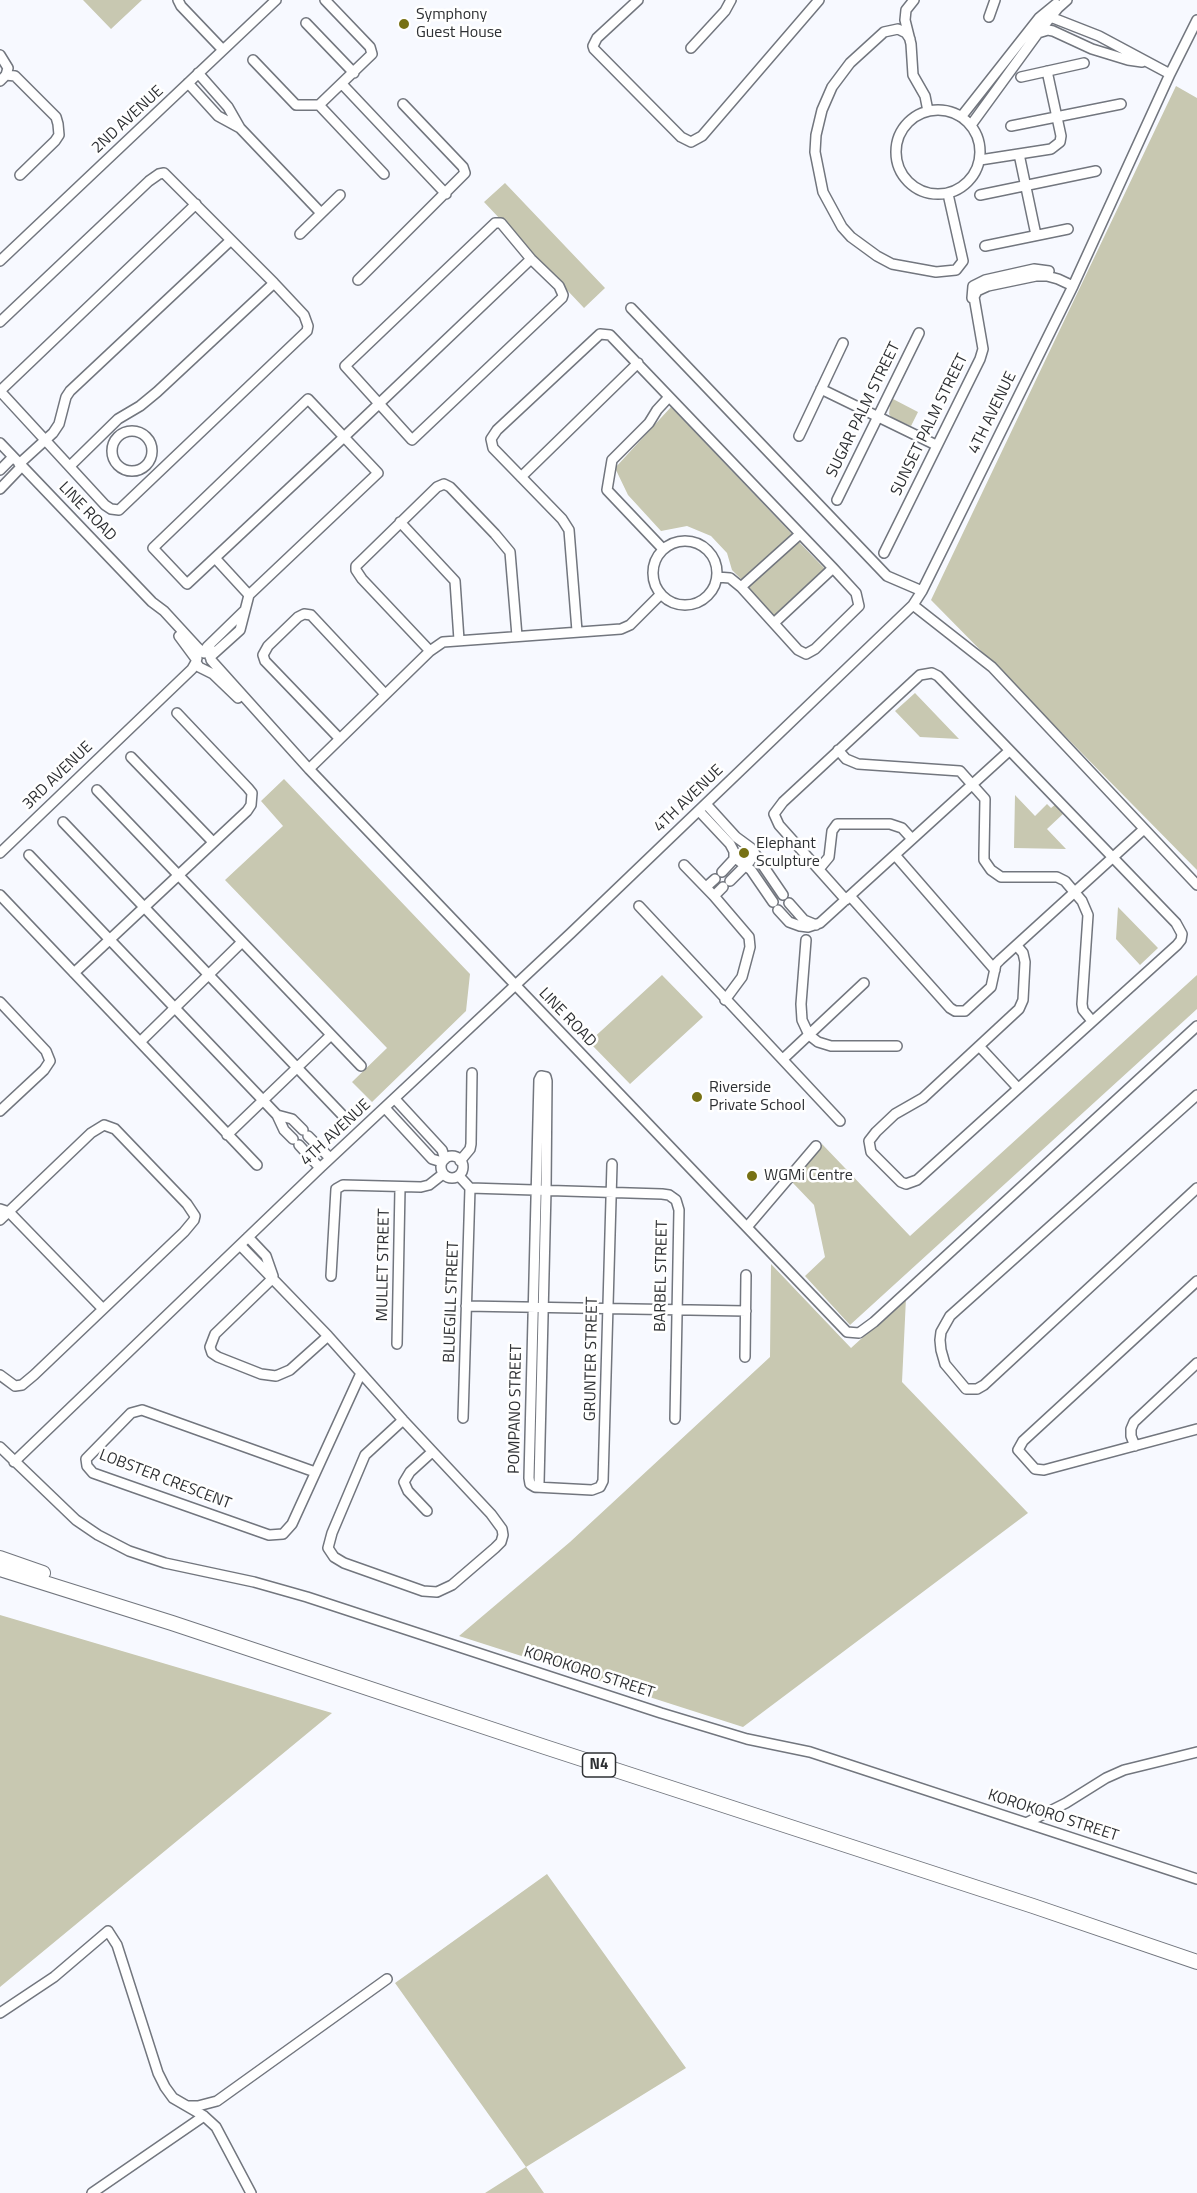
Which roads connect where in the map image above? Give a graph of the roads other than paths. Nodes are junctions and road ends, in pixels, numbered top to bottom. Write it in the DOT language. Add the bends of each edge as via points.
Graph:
graph roads {
  1 [pos="178,0"];
  2 [pos="276,0"];
  3 [pos="325,0"];
  4 [pos="638,0"];
  5 [pos="731,0"];
  6 [pos="819,0"];
  7 [pos="914,0"];
  8 [pos="995,0"];
  9 [pos="1061,0"];
  10 [pos="1067,0"];
  11 [pos="906,10"];
  12 [pos="1052,16"];
  13 [pos="989,17"];
  14 [pos="1039,18"];
  15 [pos="1197,20"];
  16 [pos="306,23"];
  17 [pos="1038,33"];
  18 [pos="880,35"];
  19 [pos="910,39"];
  20 [pos="691,48"];
  21 [pos="223,50"];
  22 [pos="0,55"];
  23 [pos="253,60"];
  24 [pos="1148,62"];
  25 [pos="1084,63"];
  26 [pos="1047,71"];
  27 [pos="354,73"];
  28 [pos="198,74"];
  29 [pos="1170,74"];
  30 [pos="1021,77"];
  31 [pos="3,78"];
  32 [pos="188,83"];
  33 [pos="342,84"];
  34 [pos="404,104"];
  35 [pos="1121,104"];
  36 [pos="319,105"];
  37 [pos="928,111"];
  38 [pos="962,117"];
  39 [pos="1057,117"];
  40 [pos="971,125"];
  41 [pos="1011,126"];
  42 [pos="240,128"];
  43 [pos="1019,154"];
  44 [pos="980,160"];
  45 [pos="1096,171"];
  46 [pos="384,174"];
  47 [pos="20,175"];
  48 [pos="1026,186"];
  49 [pos="446,194"];
  50 [pos="948,194"];
  51 [pos="340,195"];
  52 [pos="980,195"];
  53 [pos="196,204"];
  54 [pos="321,213"];
  55 [pos="1068,229"];
  56 [pos="300,234"];
  57 [pos="1036,236"];
  58 [pos="231,240"];
  59 [pos="985,246"];
  60 [pos="531,258"];
  61 [pos="0,261"];
  62 [pos="358,280"];
  63 [pos="274,283"];
  64 [pos="1074,284"];
  65 [pos="631,308"];
  66 [pos="0,322"];
  67 [pos="919,333"];
  68 [pos="843,343"];
  69 [pos="638,363"];
  70 [pos="821,389"];
  71 [pos="0,391"];
  72 [pos="669,397"];
  73 [pos="379,404"];
  74 [pos="878,418"];
  75 [pos="108,429"];
  76 [pos="799,435"];
  77 [pos="344,437"];
  78 [pos="45,439"];
  79 [pos="116,439"];
  80 [pos="0,443"];
  81 [pos="936,445"];
  82 [pos="18,462"];
  83 [pos="147,465"];
  84 [pos="70,466"];
  85 [pos="0,470"];
  86 [pos="156,477"];
  87 [pos="521,477"];
  88 [pos="0,489"];
  89 [pos="837,500"];
  90 [pos="400,522"];
  91 [pos="800,534"];
  92 [pos="663,549"];
  93 [pos="884,553"];
  94 [pos="215,558"];
  95 [pos="833,568"];
  96 [pos="717,577"];
  97 [pos="741,587"];
  98 [pos="922,591"];
  99 [pos="661,594"];
  100 [pos="249,595"];
  101 [pos="913,605"];
  102 [pos="774,623"];
  103 [pos="577,631"];
  104 [pos="517,636"];
  105 [pos="459,640"];
  106 [pos="430,651"];
  107 [pos="203,658"];
  108 [pos="385,694"];
  109 [pos="177,713"];
  110 [pos="339,738"];
  111 [pos="838,750"];
  112 [pos="1009,750"];
  113 [pos="130,757"];
  114 [pos="309,769"];
  115 [pos="973,784"];
  116 [pos="98,790"];
  117 [pos="703,808"];
  118 [pos="63,822"];
  119 [pos="1144,829"];
  120 [pos="912,839"];
  121 [pos="213,842"];
  122 [pos="752,848"];
  123 [pos="734,852"];
  124 [pos="0,853"];
  125 [pos="29,855"];
  126 [pos="895,855"];
  127 [pos="1113,858"];
  128 [pos="684,865"];
  129 [pos="745,866"];
  130 [pos="819,870"];
  131 [pos="178,875"];
  132 [pos="1197,885"];
  133 [pos="706,887"];
  134 [pos="1075,893"];
  135 [pos="0,895"];
  136 [pos="714,896"];
  137 [pos="848,898"];
  138 [pos="639,906"];
  139 [pos="145,907"];
  140 [pos="816,925"];
  141 [pos="110,940"];
  142 [pos="806,940"];
  143 [pos="242,942"];
  144 [pos="1017,946"];
  145 [pos="995,970"];
  146 [pos="74,973"];
  147 [pos="209,975"];
  148 [pos="864,983"];
  149 [pos="514,986"];
  150 [pos="725,1000"];
  151 [pos="0,1002"];
  152 [pos="175,1008"];
  153 [pos="1092,1021"];
  154 [pos="1197,1026"];
  155 [pos="331,1035"];
  156 [pos="809,1035"];
  157 [pos="140,1042"];
  158 [pos="980,1046"];
  159 [pos="897,1047"];
  160 [pos="783,1059"];
  161 [pos="361,1066"];
  162 [pos="297,1067"];
  163 [pos="472,1073"];
  164 [pos="1018,1088"];
  165 [pos="1197,1095"];
  166 [pos="394,1099"];
  167 [pos="263,1100"];
  168 [pos="542,1101"];
  169 [pos="385,1108"];
  170 [pos="0,1111"];
  171 [pos="277,1115"];
  172 [pos="348,1120"];
  173 [pos="840,1121"];
  174 [pos="227,1135"];
  175 [pos="816,1146"];
  176 [pos="330,1158"];
  177 [pos="444,1161"];
  178 [pos="460,1161"];
  179 [pos="612,1164"];
  180 [pos="256,1166"];
  181 [pos="320,1168"];
  182 [pos="443,1174"];
  183 [pos="459,1176"];
  184 [pos="400,1188"];
  185 [pos="471,1188"];
  186 [pos="1197,1188"];
  187 [pos="541,1190"];
  188 [pos="612,1192"];
  189 [pos="4,1210"];
  190 [pos="0,1220"];
  191 [pos="747,1227"];
  192 [pos="248,1237"];
  193 [pos="240,1245"];
  194 [pos="746,1275"];
  195 [pos="331,1276"];
  196 [pos="273,1278"];
  197 [pos="1197,1281"];
  198 [pos="466,1305"];
  199 [pos="538,1308"];
  200 [pos="103,1309"];
  201 [pos="608,1309"];
  202 [pos="676,1309"];
  203 [pos="746,1311"];
  204 [pos="328,1336"];
  205 [pos="397,1344"];
  206 [pos="745,1357"];
  207 [pos="1197,1363"];
  208 [pos="362,1373"];
  209 [pos="0,1375"];
  210 [pos="463,1418"];
  211 [pos="675,1419"];
  212 [pos="403,1420"];
  213 [pos="1197,1430"];
  214 [pos="1135,1446"];
  215 [pos="0,1447"];
  216 [pos="432,1452"];
  217 [pos="14,1462"];
  218 [pos="315,1472"];
  219 [pos="535,1487"];
  220 [pos="427,1511"];
  221 [pos="0,1558"];
  222 [pos="0,1569"];
  223 [pos="0,1578"];
  224 [pos="172,1623"];
  225 [pos="306,1668"];
  226 [pos="1197,1752"];
  227 [pos="1026,1823"];
  228 [pos="1197,1879"];
  229 [pos="1197,1962"];
  230 [pos="387,1979"];
  231 [pos="0,2013"];
  232 [pos="183,2105"];
  233 [pos="204,2116"];
  234 [pos="92,2193"];
  235 [pos="251,2193"];
  1 -- 21 [label="street"];
  2 -- 21 [label="street, 2ND AVENUE"];
  3 -- 27 [label="street" via="372,51"];
  4 -- 6 [label="street" via="597,38 594,49 681,137 691,142 702,135"];
  5 -- 20 [label="street"];
  7 -- 11 [label="street"];
  8 -- 13 [label="street"];
  9 -- 14 [label="street"];
  10 -- 12 [label="street"];
  11 -- 18 [label="street"];
  11 -- 19 [label="street" via="904,20"];
  12 -- 14 [label="street"];
  12 -- 17 [label="street"];
  12 -- 24 [label="street"];
  14 -- 38 [label="street"];
  15 -- 29 [label="street, 4TH AVENUE"];
  16 -- 27 [label="street"];
  17 -- 24 [label="street" via="1053,31 1092,49"];
  17 -- 40 [label="street"];
  18 -- 19 [label="street" via="898,29"];
  18 -- 50 [label="street" via="844,71 826,98 815,152 823,192 842,227 877,256 892,264 936,272 956,270 963,261"];
  19 -- 37 [label="street" via="914,75"];
  21 -- 28 [label="street, 2ND AVENUE"];
  22 -- 31 [label="street" via="8,69"];
  23 -- 36 [label="street" via="296,105"];
  24 -- 29 [label="street"];
  25 -- 26 [label="street"];
  26 -- 30 [label="street"];
  26 -- 39 [label="street"];
  27 -- 33 [label="street"];
  28 -- 32 [label="street, 2ND AVENUE"];
  28 -- 42 [label="street" via="228,107"];
  29 -- 64 [label="street, 4TH AVENUE"];
  31 -- 47 [label="street" via="15,76 56,117 58,124 55,141"];
  32 -- 42 [label="street" via="218,116"];
  32 -- 61 [label="street, 2ND AVENUE"];
  33 -- 36 [label="street"];
  33 -- 49 [label="street"];
  34 -- 49 [label="street" via="464,170 464,176"];
  35 -- 39 [label="street"];
  36 -- 46 [label="street"];
  37 -- 38 [label="street" via="946,110"];
  37 -- 50 [label="street" via="908,122 900,133 895,159 908,183 932,194"];
  38 -- 40 [label="street"];
  39 -- 41 [label="street"];
  39 -- 43 [label="street" via="1061,136 1056,147"];
  40 -- 44 [label="street" via="978,138"];
  42 -- 54 [label="street"];
  43 -- 44 [label="street"];
  43 -- 48 [label="street"];
  44 -- 50 [label="street" via="971,179"];
  45 -- 48 [label="street"];
  48 -- 52 [label="street"];
  48 -- 57 [label="street"];
  49 -- 62 [label="street"];
  51 -- 54 [label="street"];
  53 -- 58 [label="street"];
  53 -- 66 [label="street" via="168,175 159,174"];
  53 -- 71 [label="street"];
  54 -- 56 [label="street"];
  55 -- 57 [label="street"];
  57 -- 59 [label="street"];
  58 -- 63 [label="street"];
  58 -- 78 [label="street" via="70,391 59,424"];
  60 -- 73 [label="street"];
  60 -- 73 [label="street" via="563,295 495,361 412,440"];
  60 -- 73 [label="street" via="501,223 491,225 345,366"];
  63 -- 75 [label="street" via="158,392"];
  63 -- 86 [label="street" via="304,315 307,331"];
  64 -- 81 [label="street, SUNSET PALM STREET" via="1047,276 977,291 974,297 983,349"];
  64 -- 98 [label="street, 4TH AVENUE"];
  65 -- 98 [label="street" via="887,576"];
  67 -- 74 [label="street, SUGAR PALM STREET"];
  68 -- 70 [label="street"];
  69 -- 72 [label="street"];
  69 -- 87 [label="street"];
  69 -- 87 [label="street" via="610,335 600,334 493,435 493,448"];
  70 -- 74 [label="street"];
  70 -- 76 [label="street"];
  71 -- 78 [label="street"];
  72 -- 91 [label="street"];
  72 -- 92 [label="street" via="612,460 607,490"];
  73 -- 77 [label="street"];
  74 -- 81 [label="street"];
  74 -- 89 [label="street, SUGAR PALM STREET"];
  75 -- 79 [label="street"];
  75 -- 84 [label="street"];
  77 -- 94 [label="street"];
  77 -- 94 [label="street" via="308,399 153,548 187,584"];
  77 -- 100 [label="street" via="378,472"];
  78 -- 82 [label="street"];
  78 -- 84 [label="street"];
  79 -- 83 [label="street" via="112,453 117,465 135,470"];
  79 -- 83 [label="street" via="132,430 144,435 152,446"];
  80 -- 82 [label="street, LINE ROAD"];
  81 -- 93 [label="street, SUNSET PALM STREET"];
  82 -- 85 [label="street"];
  82 -- 88 [label="street"];
  82 -- 107 [label="street, LINE ROAD" via="164,611"];
  83 -- 86 [label="street"];
  84 -- 86 [label="street" via="114,511 123,509"];
  87 -- 103 [label="street" via="569,530"];
  90 -- 104 [label="street" via="437,487 444,484 450,488 510,552"];
  90 -- 105 [label="street" via="455,581"];
  90 -- 106 [label="street" via="358,563 356,570"];
  91 -- 95 [label="street"];
  91 -- 97 [label="street"];
  92 -- 96 [label="street" via="681,541 700,544 714,558"];
  92 -- 99 [label="street" via="653,571"];
  94 -- 100 [label="street"];
  95 -- 102 [label="street"];
  95 -- 102 [label="street" via="856,593 859,606 815,649 802,653"];
  96 -- 97 [label="street" via="730,578"];
  96 -- 99 [label="street" via="710,594 694,604 676,604"];
  97 -- 102 [label="street"];
  98 -- 101 [label="street, 4TH AVENUE"];
  99 -- 103 [label="street" via="621,629"];
  100 -- 107 [label="street, 3RD AVENUE" via="240,630"];
  101 -- 117 [label="street, 4TH AVENUE"];
  101 -- 119 [label="street" via="992,667"];
  103 -- 104 [label="street"];
  104 -- 105 [label="street"];
  105 -- 106 [label="street" via="443,642"];
  106 -- 108 [label="street"];
  107 -- 114 [label="street, LINE ROAD" via="261,714"];
  107 -- 124 [label="street, 3RD AVENUE"];
  108 -- 110 [label="street"];
  108 -- 110 [label="street" via="311,615 304,614 293,622 265,650 265,661"];
  109 -- 121 [label="street" via="252,793 247,811"];
  110 -- 114 [label="street"];
  111 -- 112 [label="street" via="920,675 932,673"];
  111 -- 115 [label="street" via="858,764 960,771"];
  111 -- 130 [label="street" via="774,814"];
  112 -- 115 [label="street"];
  112 -- 127 [label="street"];
  113 -- 121 [label="street"];
  114 -- 149 [label="street, LINE ROAD"];
  115 -- 120 [label="street"];
  115 -- 134 [label="street" via="985,799 984,860 990,870 1001,877 1062,878"];
  116 -- 131 [label="street"];
  117 -- 122 [label="street"];
  117 -- 123 [label="street"];
  117 -- 149 [label="street, 4TH AVENUE"];
  118 -- 139 [label="street"];
  119 -- 127 [label="street"];
  119 -- 132 [label="street"];
  120 -- 126 [label="street"];
  120 -- 130 [label="street" via="902,828 890,824 837,824 832,831 829,857"];
  121 -- 131 [label="street"];
  122 -- 129 [label="street" via="753,855"];
  122 -- 140 [label="street" via="786,899 804,920"];
  123 -- 129 [label="street"];
  123 -- 133 [label="street" via="734,859"];
  125 -- 141 [label="street"];
  126 -- 137 [label="street"];
  126 -- 145 [label="street"];
  127 -- 134 [label="street"];
  127 -- 153 [label="street" via="1176,922 1182,934 1177,945"];
  128 -- 133 [label="street"];
  129 -- 136 [label="street"];
  129 -- 140 [label="street" via="789,922"];
  130 -- 137 [label="street"];
  131 -- 139 [label="street"];
  131 -- 143 [label="street"];
  133 -- 136 [label="street"];
  134 -- 144 [label="street"];
  134 -- 153 [label="street" via="1088,915 1082,1004"];
  135 -- 146 [label="street"];
  136 -- 150 [label="street" via="748,933 750,941 742,977"];
  137 -- 140 [label="street"];
  137 -- 145 [label="street" via="955,1011 964,1011 991,987"];
  138 -- 150 [label="street"];
  139 -- 141 [label="street"];
  139 -- 147 [label="street"];
  141 -- 146 [label="street"];
  141 -- 152 [label="street"];
  142 -- 156 [label="street" via="801,1004 802,1020"];
  143 -- 147 [label="street"];
  143 -- 155 [label="street"];
  144 -- 145 [label="street" via="1000,960"];
  144 -- 158 [label="street" via="1025,962 1021,1005"];
  146 -- 157 [label="street"];
  147 -- 152 [label="street"];
  147 -- 162 [label="street"];
  148 -- 156 [label="street"];
  149 -- 166 [label="street, 4TH AVENUE"];
  149 -- 191 [label="street, LINE ROAD"];
  150 -- 160 [label="street"];
  151 -- 170 [label="street" via="46,1051 50,1061"];
  152 -- 157 [label="street"];
  152 -- 167 [label="street"];
  153 -- 164 [label="street"];
  154 -- 191 [label="street, LINE ROAD" via="859,1333 846,1332"];
  155 -- 161 [label="street"];
  155 -- 162 [label="street"];
  156 -- 159 [label="street" via="831,1046"];
  156 -- 160 [label="street"];
  157 -- 174 [label="street"];
  158 -- 164 [label="street"];
  158 -- 164 [label="street" via="923,1098 895,1114 876,1132 869,1147 878,1159 901,1182 912,1184"];
  160 -- 173 [label="street"];
  162 -- 167 [label="street"];
  162 -- 172 [label="street"];
  163 -- 178 [label="street" via="471,1144"];
  165 -- 186 [label="street" via="951,1316 940,1340 945,1364 966,1389 984,1385"];
  166 -- 169 [label="street, 4TH AVENUE"];
  166 -- 177 [label="street" via="442,1150"];
  167 -- 171 [label="street"];
  167 -- 174 [label="street"];
  168 -- 187 [label="street, POMPANO STREET"];
  169 -- 176 [label="street, 4TH AVENUE"];
  169 -- 177 [label="street" via="432,1159"];
  171 -- 176 [label="street" via="292,1119"];
  171 -- 181 [label="street" via="284,1130"];
  174 -- 180 [label="street"];
  175 -- 191 [label="street"];
  176 -- 181 [label="street, 4TH AVENUE"];
  177 -- 178 [label="street" via="453,1157"];
  177 -- 182 [label="street"];
  178 -- 183 [label="street" via="463,1168"];
  179 -- 188 [label="street, GRUNTER STREET"];
  181 -- 192 [label="street, 4TH AVENUE"];
  182 -- 183 [label="street"];
  182 -- 184 [label="street" via="429,1185"];
  183 -- 185 [label="street"];
  184 -- 195 [label="street" via="343,1185 336,1189"];
  184 -- 205 [label="street, MULLET STREET"];
  185 -- 187 [label="street"];
  185 -- 198 [label="street, BLUEGILL STREET"];
  187 -- 188 [label="street"];
  187 -- 199 [label="street, POMPANO STREET"];
  188 -- 201 [label="street, GRUNTER STREET"];
  188 -- 202 [label="street, BARBEL STREET" via="662,1194 676,1200"];
  189 -- 190 [label="street"];
  189 -- 200 [label="street"];
  189 -- 200 [label="street" via="91,1133 104,1125 115,1129 195,1216 184,1232"];
  192 -- 193 [label="street, 4TH AVENUE"];
  192 -- 196 [label="street" via="267,1256"];
  193 -- 196 [label="street"];
  193 -- 217 [label="street, 4TH AVENUE"];
  194 -- 203 [label="street"];
  196 -- 204 [label="street"];
  196 -- 204 [label="street" via="215,1334 212,1353 261,1374 276,1376 290,1370"];
  197 -- 214 [label="street" via="1023,1441 1018,1450 1038,1470"];
  198 -- 199 [label="street"];
  198 -- 210 [label="street, BLUEGILL STREET"];
  199 -- 201 [label="street"];
  199 -- 219 [label="street, POMPANO STREET" via="535,1455 539,1483"];
  200 -- 209 [label="street" via="22,1385 8,1383"];
  201 -- 202 [label="street"];
  201 -- 219 [label="street, GRUNTER STREET" via="602,1485 592,1490"];
  202 -- 203 [label="street"];
  202 -- 211 [label="street, BARBEL STREET"];
  203 -- 206 [label="street"];
  204 -- 208 [label="street"];
  207 -- 214 [label="street" via="1134,1422 1131,1436"];
  208 -- 212 [label="street"];
  208 -- 218 [label="street, LOBSTER CRESCENT"];
  212 -- 216 [label="street"];
  212 -- 216 [label="street" via="361,1463 329,1542 334,1557 423,1591 437,1592 452,1585 501,1542 503,1535 497,1522"];
  213 -- 214 [label="street"];
  215 -- 217 [label="street, KOROKORO STREET"];
  216 -- 220 [label="street" via="404,1482"];
  217 -- 227 [label="street, KOROKORO STREET" via="76,1520 129,1551 307,1597 660,1713 747,1739 810,1752"];
  218 -- 218 [label="street, LOBSTER CRESCENT" via="289,1528 274,1536 93,1473 86,1459 132,1413 142,1410"];
  221 -- 225 [label="highway" via="254,1644"];
  222 -- 224 [label="highway, N4"];
  223 -- 224 [label="highway"];
  224 -- 225 [label="highway, N4"];
  225 -- 229 [label="highway, N4"];
  226 -- 227 [label="street" via="1106,1778"];
  227 -- 228 [label="street, KOROKORO STREET"];
  230 -- 232 [label="street" via="217,2101"];
  231 -- 232 [label="street" via="54,1977 108,1931 124,1963 158,2073 173,2098"];
  232 -- 233 [label="street"];
  233 -- 234 [label="street"];
  233 -- 235 [label="street" via="216,2127"];
}
